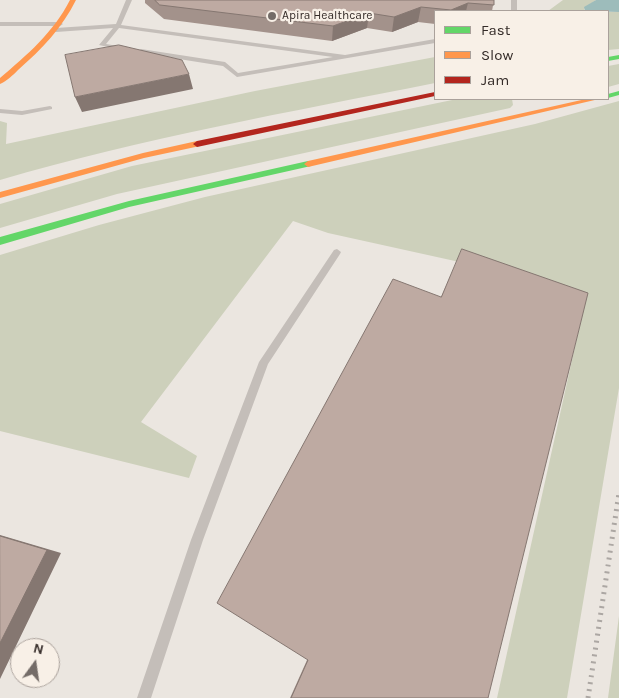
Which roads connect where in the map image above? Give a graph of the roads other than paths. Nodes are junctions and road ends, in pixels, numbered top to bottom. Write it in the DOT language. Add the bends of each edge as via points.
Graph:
graph roads {
  1 [pos="73,0"];
  2 [pos="129,0"];
  3 [pos="0,24"];
  4 [pos="118,26"];
  5 [pos="58,27"];
  6 [pos="434,41"];
  7 [pos="348,57"];
  8 [pos="0,82"];
  9 [pos="434,94"];
  10 [pos="591,100"];
  11 [pos="50,108"];
  12 [pos="0,111"];
  13 [pos="0,195"];
  14 [pos="0,241"];
  15 [pos="337,252"];
  16 [pos="144,698"];
  1 -- 5 [label="main road"];
  2 -- 4 [label="lane"];
  3 -- 5 [label="lane"];
  4 -- 5 [label="lane"];
  4 -- 7 [label="lane"];
  4 -- 7 [label="lane" via="102,46 225,64 237,75"];
  5 -- 8 [label="main road"];
  6 -- 7 [label="lane"];
  9 -- 13 [label="main road" via="143,156"];
  10 -- 14 [label="main road" via="129,204"];
  11 -- 12 [label="lane" via="22,113"];
  15 -- 16 [label="lane" via="264,362 197,540"];
}
